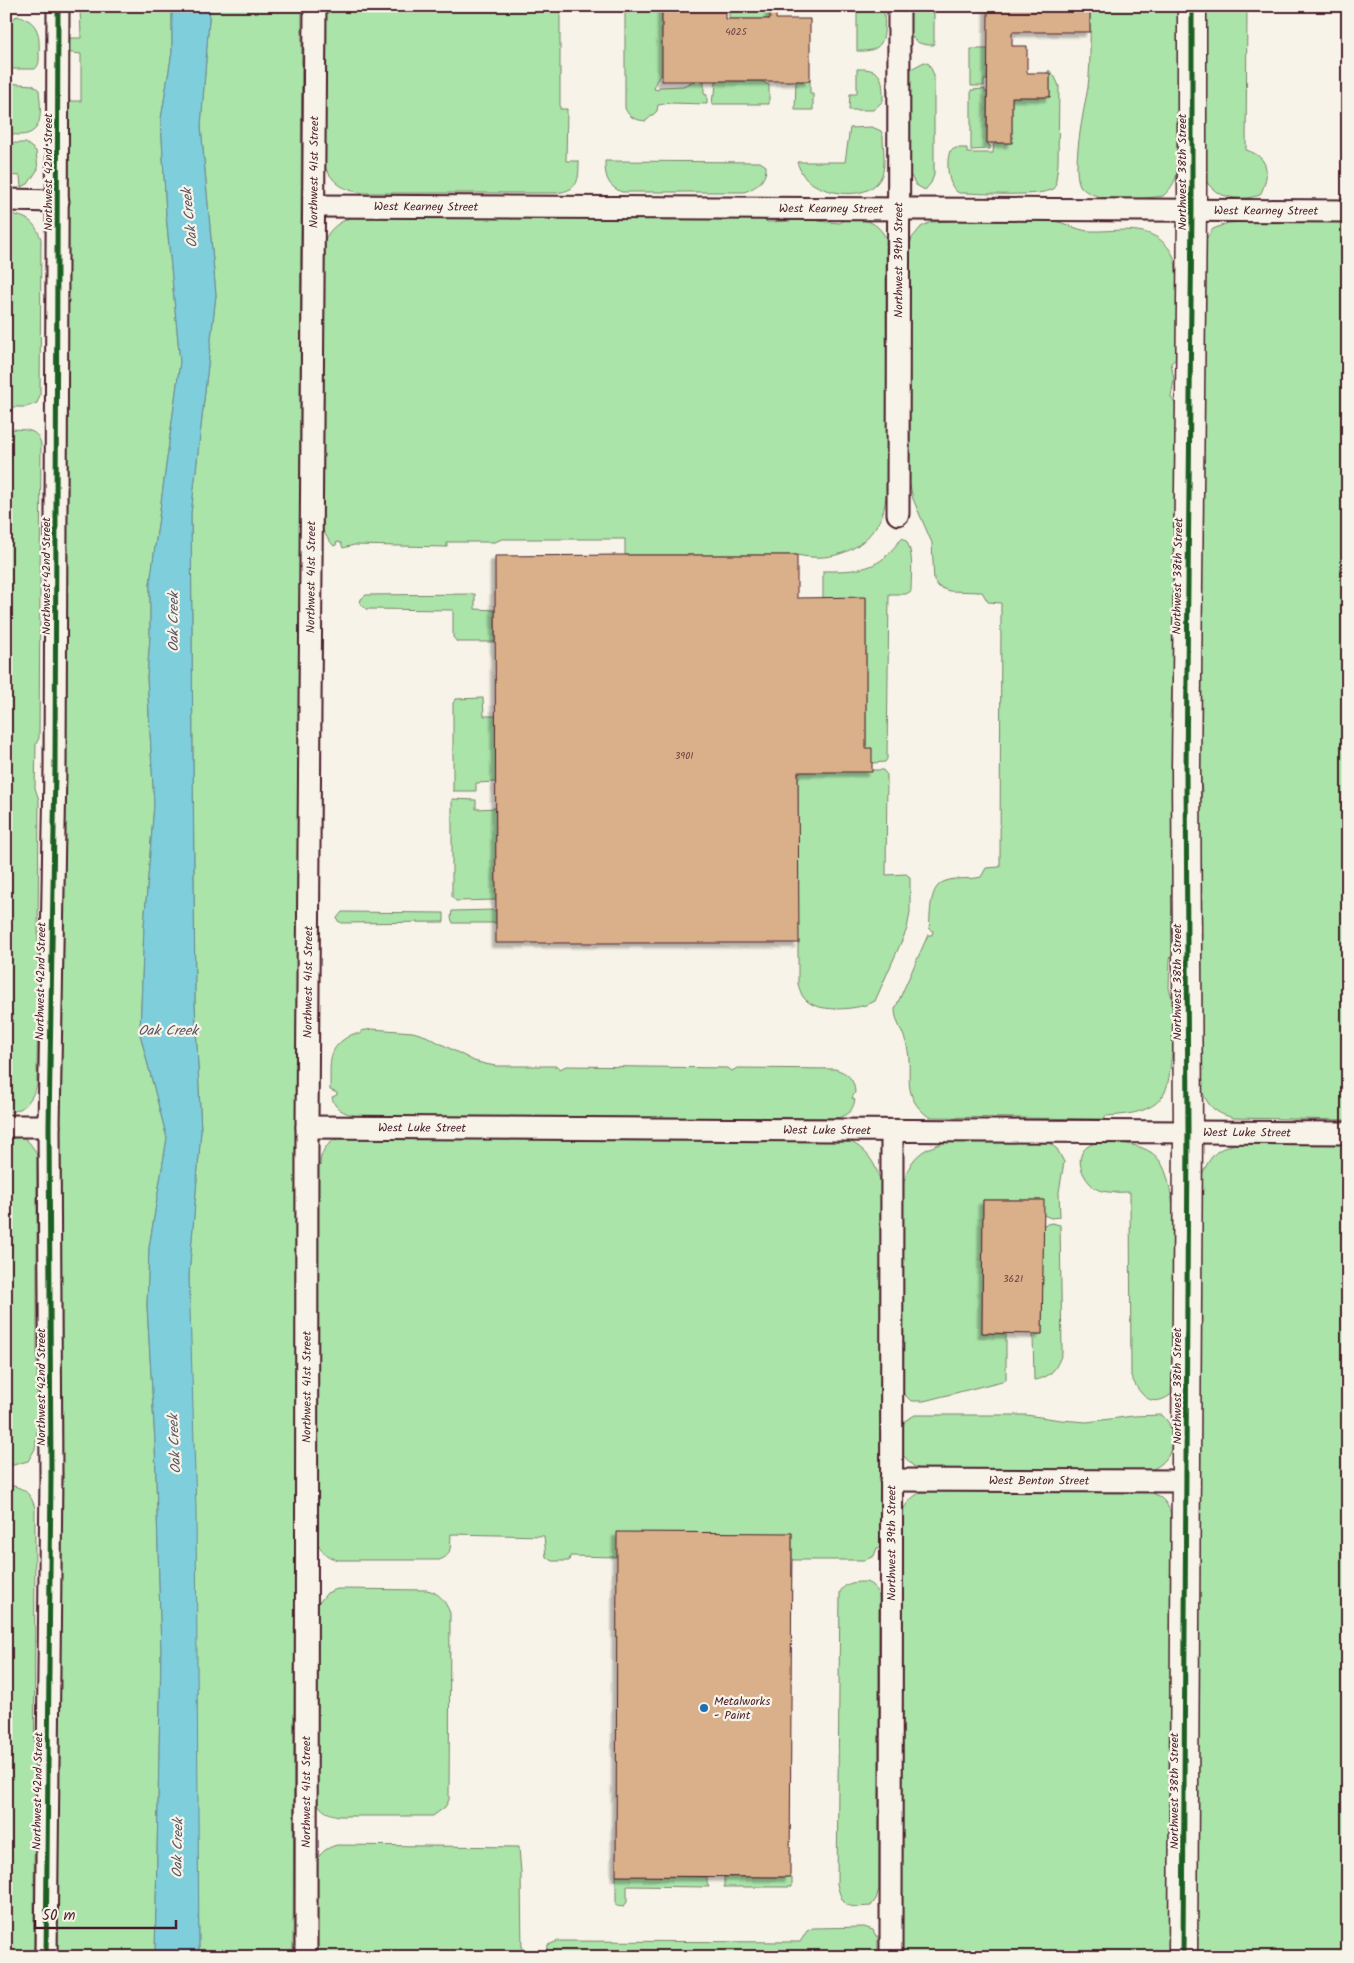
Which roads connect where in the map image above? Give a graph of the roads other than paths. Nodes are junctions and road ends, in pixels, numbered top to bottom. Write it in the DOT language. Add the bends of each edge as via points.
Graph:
graph roads {
  1 [pos="58,6"];
  2 [pos="316,6"];
  3 [pos="899,6"];
  4 [pos="1192,6"];
  5 [pos="6,200"];
  6 [pos="58,200"];
  7 [pos="315,206"];
  8 [pos="897,208"];
  9 [pos="1192,210"];
  10 [pos="1348,210"];
  11 [pos="898,514"];
  12 [pos="6,1126"];
  13 [pos="49,1126"];
  14 [pos="307,1127"];
  15 [pos="892,1131"];
  16 [pos="1188,1132"];
  17 [pos="1348,1133"];
  18 [pos="891,1480"];
  19 [pos="1186,1481"];
  20 [pos="46,1957"];
  21 [pos="306,1957"];
  22 [pos="891,1957"];
  23 [pos="1182,1957"];
  1 -- 6 [label="street, Northwest 42nd Street"];
  2 -- 7 [label="street, Northwest 41st Street"];
  3 -- 8 [label="street, Northwest 39th Street"];
  4 -- 9 [label="street, Northwest 38th Street"];
  5 -- 6 [label="street"];
  6 -- 13 [label="street, Northwest 42nd Street" via="55,769"];
  7 -- 8 [label="street, West Kearney Street"];
  7 -- 14 [label="street, Northwest 41st Street"];
  8 -- 9 [label="street, West Kearney Street"];
  8 -- 11 [label="street, Northwest 39th Street"];
  9 -- 10 [label="street, West Kearney Street"];
  9 -- 16 [label="street, Northwest 38th Street" via="1186,770"];
  12 -- 13 [label="street"];
  13 -- 20 [label="street, Northwest 42nd Street" via="51,1475"];
  14 -- 15 [label="street, West Luke Street"];
  14 -- 21 [label="street, Northwest 41st Street"];
  15 -- 16 [label="street, West Luke Street"];
  15 -- 18 [label="street, Northwest 39th Street"];
  16 -- 17 [label="street, West Luke Street"];
  16 -- 19 [label="street, Northwest 38th Street"];
  18 -- 19 [label="street, West Benton Street"];
  18 -- 22 [label="street, Northwest 39th Street"];
  19 -- 23 [label="street, Northwest 38th Street"];
}
